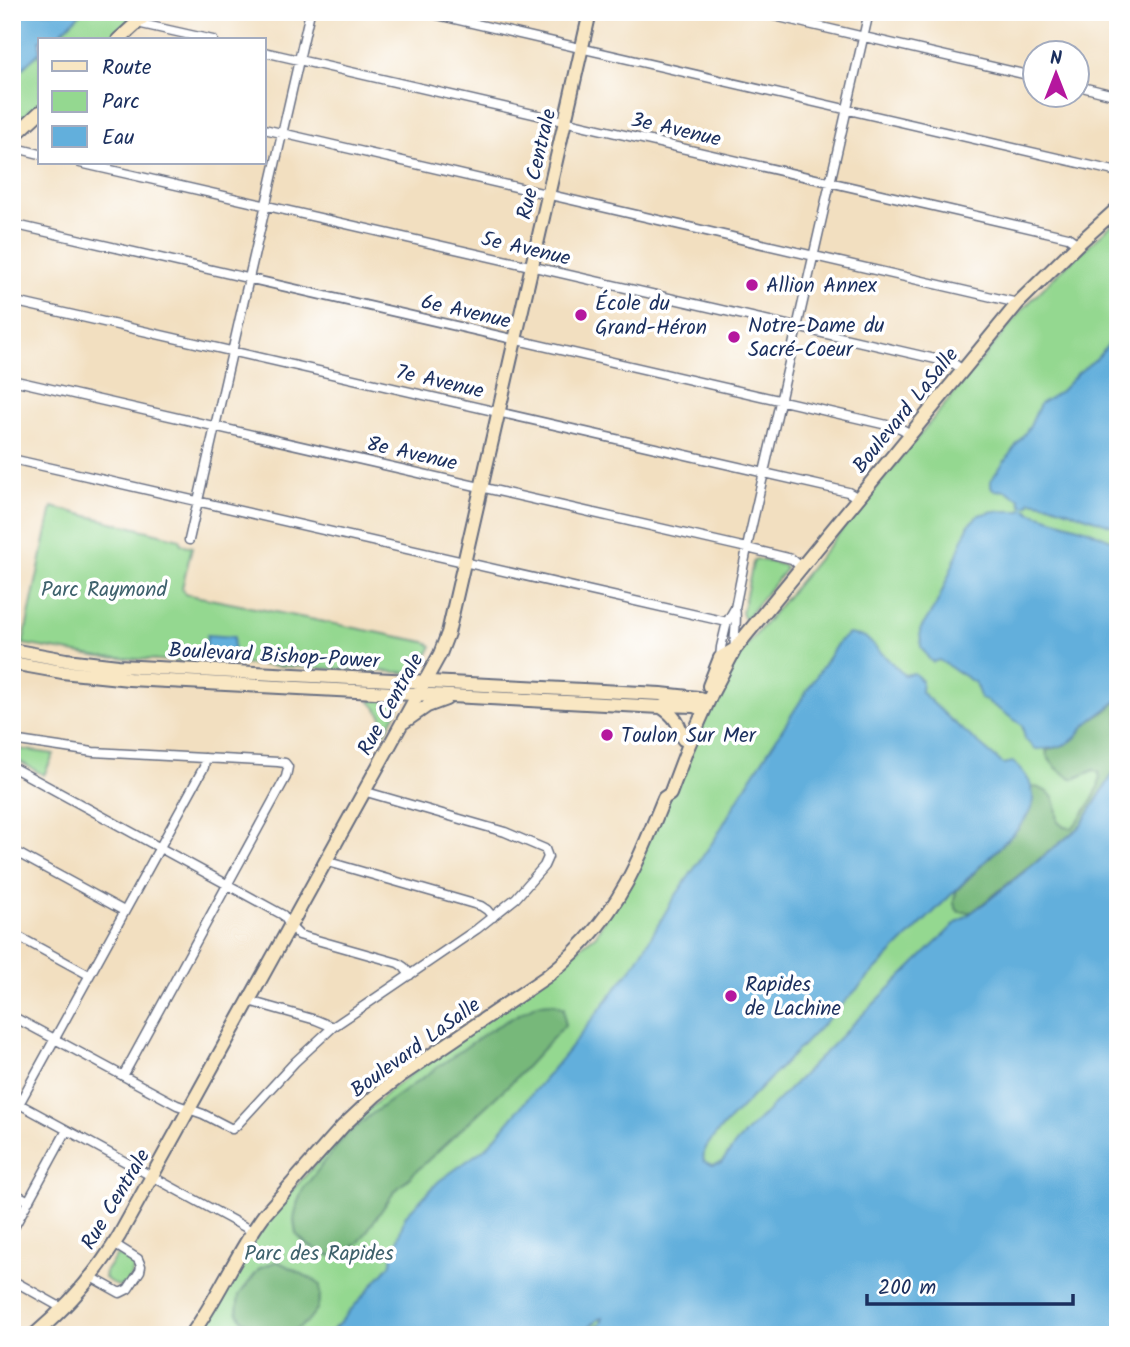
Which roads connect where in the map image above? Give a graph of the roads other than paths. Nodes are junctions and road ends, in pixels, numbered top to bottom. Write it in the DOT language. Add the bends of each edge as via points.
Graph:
graph roads {
  1 [pos="149,12"];
  2 [pos="310,12"];
  3 [pos="424,12"];
  4 [pos="590,12"];
  5 [pos="757,12"];
  6 [pos="869,12"];
  7 [pos="1095,12"];
  8 [pos="1118,17"];
  9 [pos="137,23"];
  10 [pos="864,37"];
  11 [pos="120,38"];
  12 [pos="204,38"];
  13 [pos="582,49"];
  14 [pos="266,52"];
  15 [pos="299,60"];
  16 [pos="1021,74"];
  17 [pos="1092,90"];
  18 [pos="1118,96"];
  19 [pos="847,109"];
  20 [pos="38,114"];
  21 [pos="565,121"];
  22 [pos="266,129"];
  23 [pos="282,133"];
  24 [pos="12,138"];
  25 [pos="12,147"];
  26 [pos="38,154"];
  27 [pos="84,164"];
  28 [pos="1118,172"];
  29 [pos="831,182"];
  30 [pos="548,194"];
  31 [pos="266,205"];
  32 [pos="1118,208"];
  33 [pos="12,224"];
  34 [pos="1078,244"];
  35 [pos="814,255"];
  36 [pos="532,267"];
  37 [pos="249,279"];
  38 [pos="12,301"];
  39 [pos="1018,303"];
  40 [pos="797,327"];
  41 [pos="515,340"];
  42 [pos="232,351"];
  43 [pos="963,370"];
  44 [pos="12,380"];
  45 [pos="780,400"];
  46 [pos="499,412"];
  47 [pos="215,426"];
  48 [pos="911,434"];
  49 [pos="12,459"];
  50 [pos="764,473"];
  51 [pos="481,487"];
  52 [pos="858,498"];
  53 [pos="198,501"];
  54 [pos="189,540"];
  55 [pos="747,548"];
  56 [pos="464,562"];
  57 [pos="801,566"];
  58 [pos="735,608"];
  59 [pos="727,622"];
  60 [pos="735,649"];
  61 [pos="12,650"];
  62 [pos="720,658"];
  63 [pos="12,663"];
  64 [pos="715,670"];
  65 [pos="424,682"];
  66 [pos="417,694"];
  67 [pos="457,696"];
  68 [pos="662,700"];
  69 [pos="704,705"];
  70 [pos="398,727"];
  71 [pos="683,739"];
  72 [pos="12,740"];
  73 [pos="205,758"];
  74 [pos="12,767"];
  75 [pos="363,792"];
  76 [pos="664,798"];
  77 [pos="159,848"];
  78 [pos="12,850"];
  79 [pos="325,861"];
  80 [pos="227,885"];
  81 [pos="124,911"];
  82 [pos="493,917"];
  83 [pos="290,926"];
  84 [pos="12,933"];
  85 [pos="89,975"];
  86 [pos="410,975"];
  87 [pos="249,1001"];
  88 [pos="12,1016"];
  89 [pos="333,1027"];
  90 [pos="54,1039"];
  91 [pos="123,1076"];
  92 [pos="16,1102"];
  93 [pos="189,1110"];
  94 [pos="68,1130"];
  95 [pos="152,1177"];
  96 [pos="12,1192"];
  97 [pos="29,1201"];
  98 [pos="12,1231"];
  99 [pos="252,1231"];
  100 [pos="114,1244"];
  101 [pos="90,1277"];
  102 [pos="12,1280"];
  103 [pos="62,1308"];
  104 [pos="41,1333"];
  105 [pos="191,1335"];
  1 -- 9 [label="street"];
  2 -- 15 [label="street"];
  3 -- 13 [label="street"];
  4 -- 13 [label="street, Rue Centrale"];
  5 -- 10 [label="street"];
  6 -- 10 [label="street"];
  7 -- 8 [label="street"];
  9 -- 11 [label="street"];
  9 -- 12 [label="street"];
  10 -- 16 [label="street"];
  10 -- 19 [label="street"];
  13 -- 19 [label="street"];
  13 -- 21 [label="street, Rue Centrale"];
  14 -- 15 [label="street, 3e Avenue"];
  15 -- 21 [label="street, 3e Avenue"];
  15 -- 23 [label="street"];
  17 -- 18 [label="street"];
  19 -- 28 [label="street"];
  19 -- 29 [label="street"];
  20 -- 24 [label="street"];
  21 -- 29 [label="street, 3e Avenue"];
  21 -- 30 [label="street, Rue Centrale"];
  22 -- 23 [label="street"];
  23 -- 30 [label="street"];
  23 -- 31 [label="street"];
  25 -- 26 [label="street"];
  27 -- 31 [label="street, 5e Avenue"];
  29 -- 34 [label="street, 3e Avenue" via="1068,237"];
  29 -- 35 [label="street"];
  30 -- 35 [label="street"];
  30 -- 36 [label="street, Rue Centrale"];
  31 -- 36 [label="street, 5e Avenue"];
  31 -- 37 [label="street"];
  32 -- 34 [label="street, Boulevard LaSalle"];
  33 -- 37 [label="street, 6e Avenue"];
  34 -- 39 [label="street, Boulevard LaSalle"];
  35 -- 39 [label="street"];
  35 -- 40 [label="street"];
  36 -- 40 [label="street, 5e Avenue"];
  36 -- 41 [label="street, Rue Centrale"];
  37 -- 41 [label="street, 6e Avenue"];
  37 -- 42 [label="street"];
  38 -- 42 [label="street, 7e Avenue"];
  39 -- 43 [label="street, Boulevard LaSalle"];
  40 -- 43 [label="street, 5e Avenue" via="953,363"];
  40 -- 45 [label="street"];
  41 -- 45 [label="street, 6e Avenue"];
  41 -- 46 [label="street, Rue Centrale"];
  42 -- 46 [label="street, 7e Avenue"];
  42 -- 47 [label="street"];
  43 -- 48 [label="street, Boulevard LaSalle"];
  44 -- 47 [label="street, 8e Avenue"];
  45 -- 48 [label="street, 6e Avenue"];
  45 -- 50 [label="street"];
  46 -- 50 [label="street, 7e Avenue"];
  46 -- 51 [label="street, Rue Centrale"];
  47 -- 51 [label="street, 8e Avenue"];
  47 -- 53 [label="street"];
  48 -- 52 [label="street, Boulevard LaSalle"];
  49 -- 53 [label="street"];
  50 -- 52 [label="street, 7e Avenue"];
  50 -- 55 [label="street"];
  51 -- 55 [label="street, 8e Avenue"];
  51 -- 56 [label="street, Rue Centrale"];
  52 -- 57 [label="street, Boulevard LaSalle"];
  53 -- 54 [label="street"];
  53 -- 56 [label="street"];
  55 -- 57 [label="street, 8e Avenue" via="792,559"];
  55 -- 58 [label="street"];
  56 -- 59 [label="street"];
  56 -- 65 [label="street, Rue Centrale" via="448,633"];
  57 -- 60 [label="street, Boulevard LaSalle"];
  58 -- 59 [label="street"];
  58 -- 60 [label="street"];
  59 -- 62 [label="street"];
  60 -- 62 [label="street, Boulevard LaSalle"];
  60 -- 69 [label="street, Boulevard LaSalle"];
  61 -- 65 [label="street, Boulevard Bishop-Power" via="118,666"];
  62 -- 64 [label="street, Boulevard LaSalle"];
  63 -- 66 [label="street, Boulevard Bishop-Power" via="129,679"];
  64 -- 68 [label="street" via="695,689"];
  64 -- 69 [label="street, Boulevard LaSalle"];
  65 -- 66 [label="street, Rue Centrale"];
  65 -- 68 [label="street, Boulevard Bishop-Power"];
  66 -- 67 [label="street, Boulevard Bishop-Power"];
  66 -- 70 [label="street, Rue Centrale"];
  67 -- 68 [label="street, Boulevard Bishop-Power"];
  67 -- 70 [label="street" via="422,708"];
  68 -- 69 [label="street, Boulevard Bishop-Power" via="665,705"];
  68 -- 71 [label="street"];
  69 -- 71 [label="street, Boulevard LaSalle"];
  69 -- 76 [label="street, Boulevard LaSalle" via="670,794"];
  70 -- 75 [label="street, Rue Centrale"];
  71 -- 76 [label="street, Boulevard LaSalle" via="662,790"];
  72 -- 73 [label="street" via="93,752"];
  73 -- 77 [label="street"];
  73 -- 80 [label="street" via="282,762 288,767"];
  74 -- 77 [label="street"];
  75 -- 79 [label="street, Rue Centrale"];
  75 -- 82 [label="street" via="505,832 545,849 547,861 538,874"];
  76 -- 99 [label="street, Boulevard LaSalle" via="628,880 579,947 540,981 376,1095"];
  77 -- 80 [label="street"];
  77 -- 81 [label="street"];
  78 -- 81 [label="street"];
  79 -- 82 [label="street" via="481,906"];
  79 -- 83 [label="street, Rue Centrale"];
  80 -- 83 [label="street" via="283,915"];
  80 -- 91 [label="street"];
  81 -- 85 [label="street"];
  82 -- 86 [label="street"];
  83 -- 86 [label="street" via="299,935 400,964"];
  83 -- 87 [label="street, Rue Centrale"];
  84 -- 85 [label="street"];
  85 -- 90 [label="street"];
  86 -- 89 [label="street"];
  87 -- 89 [label="street"];
  87 -- 93 [label="street, Rue Centrale"];
  88 -- 90 [label="street"];
  89 -- 93 [label="street" via="232,1129"];
  90 -- 91 [label="street"];
  90 -- 92 [label="street"];
  91 -- 93 [label="street"];
  92 -- 94 [label="street"];
  93 -- 95 [label="street, Rue Centrale"];
  94 -- 95 [label="street"];
  94 -- 97 [label="street"];
  95 -- 99 [label="street"];
  95 -- 100 [label="street, Rue Centrale"];
  96 -- 97 [label="street"];
  97 -- 98 [label="street"];
  99 -- 105 [label="street, Boulevard LaSalle"];
  100 -- 101 [label="street, Rue Centrale"];
  100 -- 101 [label="street" via="141,1263 141,1271 128,1289 120,1293"];
  101 -- 103 [label="street, Rue Centrale"];
  102 -- 103 [label="street"];
  103 -- 104 [label="street, Rue Centrale"];
}
